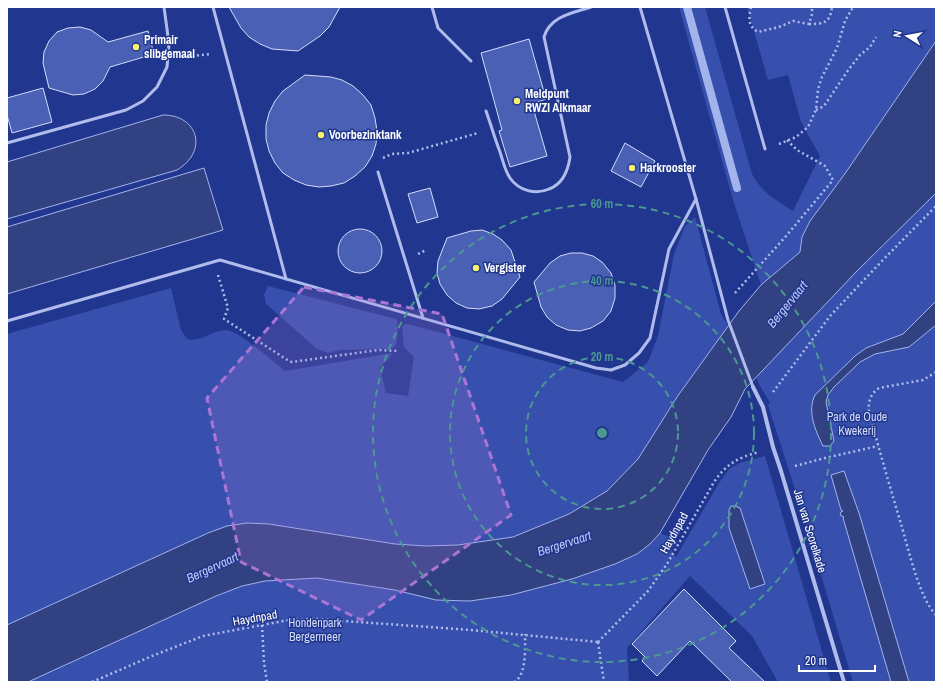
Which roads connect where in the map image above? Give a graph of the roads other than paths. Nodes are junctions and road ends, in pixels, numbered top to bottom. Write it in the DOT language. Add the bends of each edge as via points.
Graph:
graph roads {
  1 [pos="164,7"];
  2 [pos="213,7"];
  3 [pos="432,7"];
  4 [pos="591,7"];
  5 [pos="640,7"];
  6 [pos="725,7"];
  7 [pos="471,61"];
  8 [pos="486,111"];
  9 [pos="7,143"];
  10 [pos="765,149"];
  11 [pos="378,172"];
  12 [pos="696,199"];
  13 [pos="286,279"];
  14 [pos="423,318"];
  15 [pos="7,321"];
  16 [pos="753,387"];
  17 [pos="844,682"];
  1 -- 9 [label="lane" via="169,44 167,67 157,87 143,101 126,110"];
  2 -- 13 [label="lane"];
  3 -- 7 [label="lane" via="438,28"];
  4 -- 8 [label="lane" via="560,17 546,29 544,37 570,157 569,167 558,184 540,192 529,191 519,187 511,179 505,169"];
  5 -- 12 [label="lane"];
  6 -- 10 [label="lane"];
  11 -- 14 [label="lane"];
  12 -- 14 [label="lane" via="669,249 650,338 639,353 625,365 610,370 596,368"];
  12 -- 16 [label="lane" via="728,320"];
  13 -- 14 [label="lane"];
  13 -- 15 [label="lane" via="220,260"];
  16 -- 17 [label="street, Jan van Scorelkade" via="763,407"];
}
